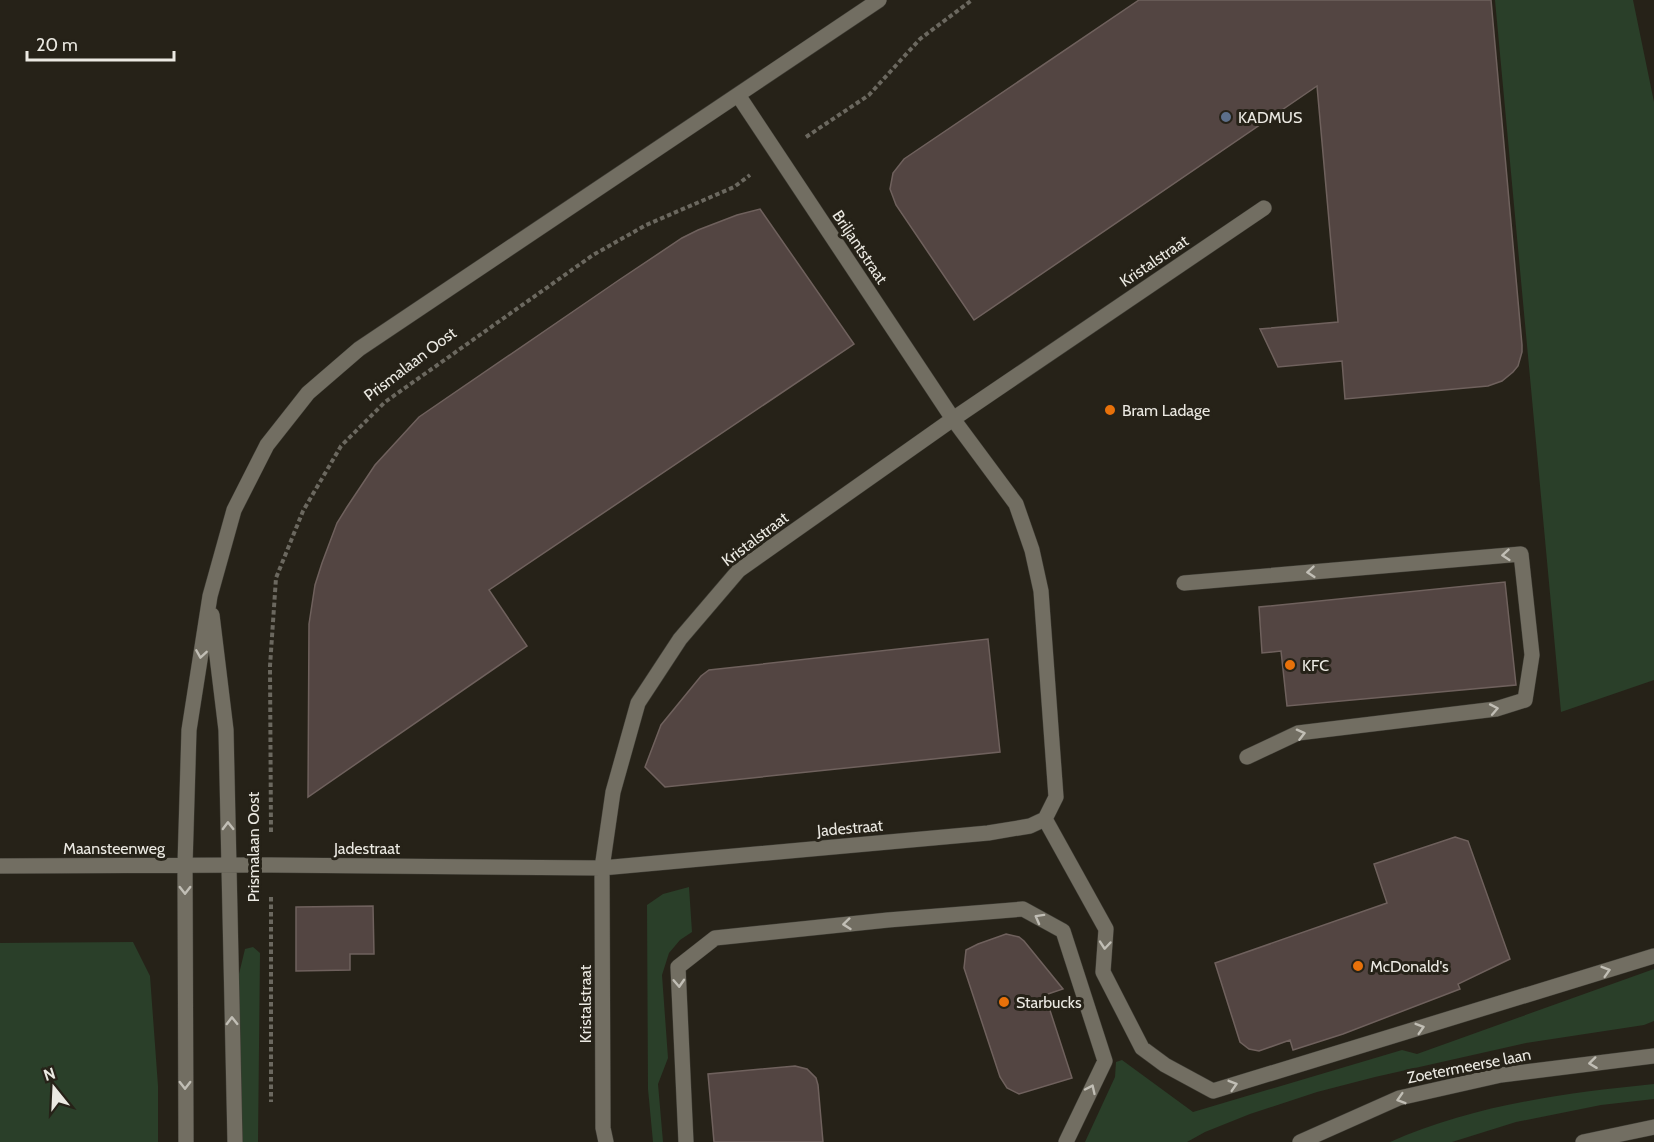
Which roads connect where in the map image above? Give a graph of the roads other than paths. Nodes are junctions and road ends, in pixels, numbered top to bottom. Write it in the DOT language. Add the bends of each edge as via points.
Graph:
graph roads {
  1 [pos="879,0"];
  2 [pos="738,94"];
  3 [pos="1264,208"];
  4 [pos="953,419"];
  5 [pos="1184,583"];
  6 [pos="210,596"];
  7 [pos="1247,757"];
  8 [pos="1045,819"];
  9 [pos="228,865"];
  10 [pos="0,866"];
  11 [pos="185,866"];
  12 [pos="602,868"];
  13 [pos="1654,956"];
  14 [pos="1654,1056"];
  15 [pos="1654,1127"];
  16 [pos="186,1142"];
  17 [pos="235,1142"];
  18 [pos="606,1142"];
  19 [pos="686,1142"];
  20 [pos="1066,1142"];
  21 [pos="1300,1142"];
  22 [pos="1584,1142"];
  1 -- 2 [label="street, Prismalaan Oost"];
  2 -- 4 [label="street, Briljantstraat"];
  2 -- 6 [label="street, Prismalaan Oost" via="359,350 308,393 267,445 234,510"];
  3 -- 4 [label="street, Kristalstraat"];
  4 -- 8 [label="street" via="1016,504 1032,550 1041,591 1056,797"];
  4 -- 12 [label="street, Kristalstraat" via="738,570 680,639 638,703 613,792"];
  7 -- 5 [label="street, one-way" via="1298,733 1496,709 1525,700 1532,655 1521,554"];
  9 -- 6 [label="street, Prismalaan Oost, one-way" via="226,730"];
  6 -- 11 [label="street, Prismalaan Oost, one-way" via="189,730"];
  8 -- 12 [label="street, Jadestraat" via="1030,826 988,833"];
  8 -- 13 [label="street, one-way" via="1106,929 1103,972 1142,1047 1165,1065 1213,1091"];
  9 -- 11 [label="street, Maansteenweg"];
  9 -- 12 [label="street, Jadestraat"];
  17 -- 9 [label="street, Prismalaan Oost, one-way"];
  10 -- 11 [label="street, Maansteenweg"];
  11 -- 16 [label="street, Prismalaan Oost, one-way"];
  12 -- 18 [label="street, Kristalstraat"];
  14 -- 21 [label="street, Zoetermeerse laan, one-way" via="1501,1075 1399,1098"];
  15 -- 22 [label="street"];
  20 -- 19 [label="street, one-way" via="1105,1061 1063,931 1023,909 715,938 678,967"];
}
